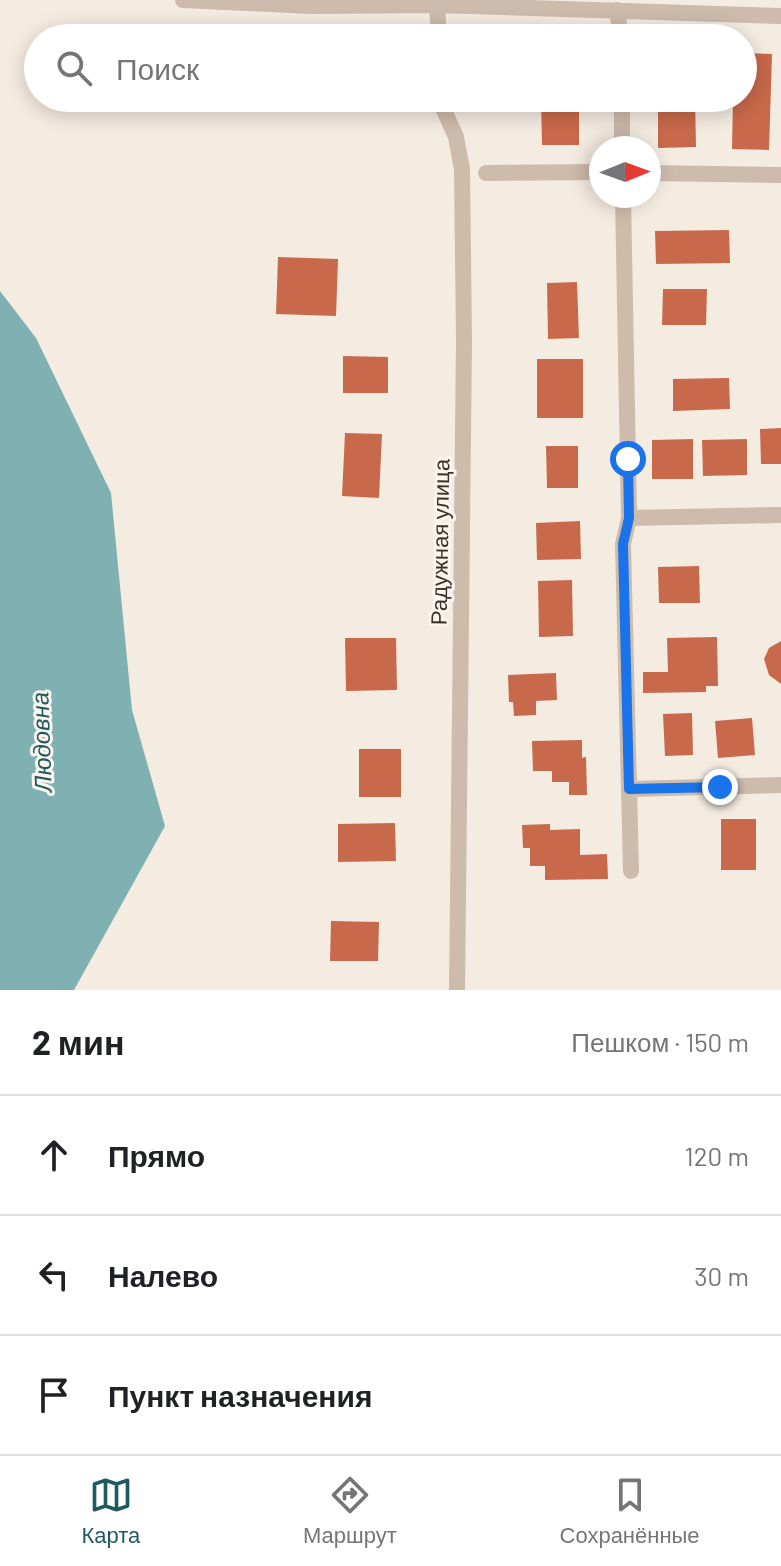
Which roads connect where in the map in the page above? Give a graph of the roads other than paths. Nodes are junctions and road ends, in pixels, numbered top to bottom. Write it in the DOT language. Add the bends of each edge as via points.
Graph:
graph roads {
  1 [pos="183,0"];
  2 [pos="312,3"];
  3 [pos="437,5"];
  4 [pos="617,10"];
  5 [pos="781,16"];
  6 [pos="438,24"];
  7 [pos="619,24"];
  8 [pos="445,112"];
  9 [pos="622,112"];
  10 [pos="622,136"];
  11 [pos="589,172"];
  12 [pos="486,173"];
  13 [pos="661,173"];
  14 [pos="781,175"];
  15 [pos="623,208"];
  16 [pos="781,515"];
  17 [pos="629,518"];
  18 [pos="781,785"];
  19 [pos="629,789"];
  20 [pos="631,871"];
  21 [pos="457,990"];
  1 -- 2 [label="street"];
  2 -- 3 [label="street"];
  3 -- 4 [label="street"];
  3 -- 6 [label="street"];
  4 -- 5 [label="street"];
  4 -- 7 [label="street"];
  8 -- 21 [label="street, Радужная улица" via="462,169"];
  9 -- 10 [label="street"];
  11 -- 12 [label="street"];
  13 -- 14 [label="street"];
  15 -- 17 [label="street"];
  16 -- 17 [label="street"];
  17 -- 19 [label="street" via="623,544"];
  18 -- 19 [label="street"];
  19 -- 20 [label="street"];
}
